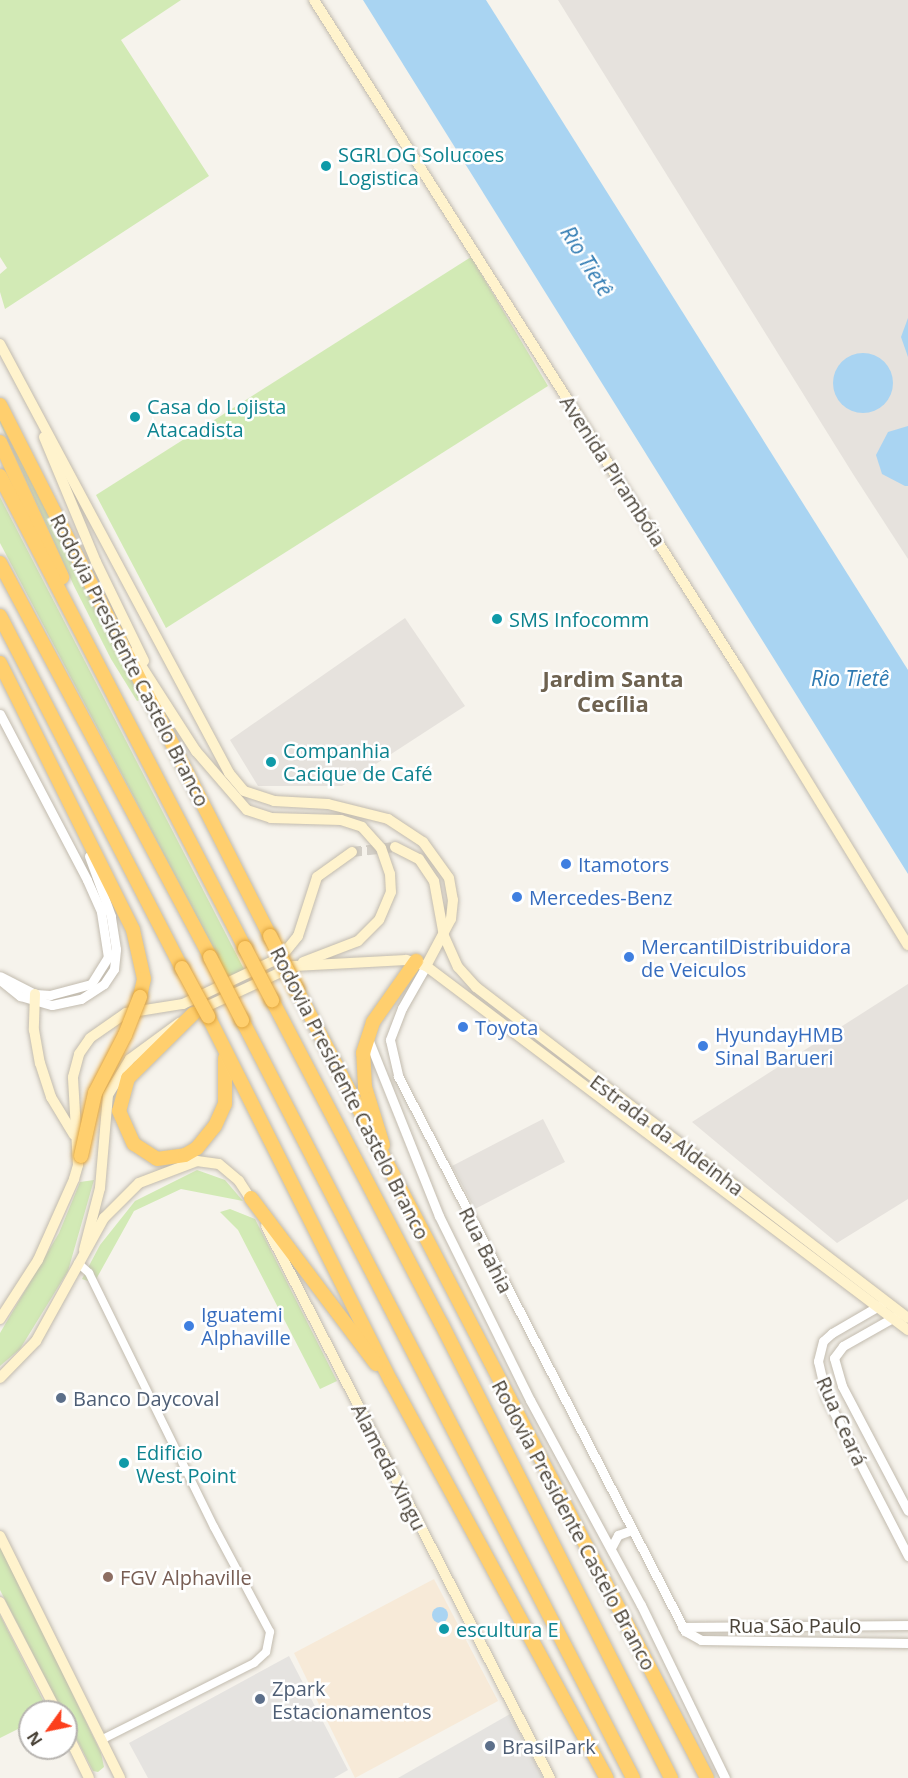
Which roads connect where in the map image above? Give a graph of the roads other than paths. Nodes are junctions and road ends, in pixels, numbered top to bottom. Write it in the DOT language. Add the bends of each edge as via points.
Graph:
graph roads {
  1 [pos="314,0"];
  2 [pos="0,344"];
  3 [pos="31,400"];
  4 [pos="0,405"];
  5 [pos="0,442"];
  6 [pos="0,476"];
  7 [pos="0,563"];
  8 [pos="86,575"];
  9 [pos="0,616"];
  10 [pos="0,663"];
  11 [pos="99,668"];
  12 [pos="166,707"];
  13 [pos="0,714"];
  14 [pos="81,827"];
  15 [pos="395,847"];
  16 [pos="352,852"];
  17 [pos="444,936"];
  18 [pos="908,945"];
  19 [pos="421,963"];
  20 [pos="294,966"];
  21 [pos="462,974"];
  22 [pos="0,978"];
  23 [pos="447,981"];
  24 [pos="34,998"];
  25 [pos="192,1014"];
  26 [pos="368,1034"];
  27 [pos="222,1045"];
  28 [pos="76,1137"];
  29 [pos="79,1160"];
  30 [pos="394,1181"];
  31 [pos="251,1198"];
  32 [pos="84,1250"];
  33 [pos="78,1263"];
  34 [pos="882,1304"];
  35 [pos="900,1316"];
  36 [pos="0,1319"];
  37 [pos="908,1330"];
  38 [pos="0,1378"];
  39 [pos="391,1381"];
  40 [pos="890,1476"];
  41 [pos="872,1484"];
  42 [pos="908,1511"];
  43 [pos="632,1530"];
  44 [pos="0,1536"];
  45 [pos="611,1548"];
  46 [pos="908,1556"];
  47 [pos="0,1602"];
  48 [pos="701,1625"];
  49 [pos="895,1625"];
  50 [pos="908,1625"];
  51 [pos="682,1627"];
  52 [pos="701,1640"];
  53 [pos="896,1643"];
  54 [pos="908,1643"];
  55 [pos="51,1700"];
  56 [pos="101,1740"];
  57 [pos="78,1756"];
  58 [pos="119,1775"];
  59 [pos="89,1778"];
  60 [pos="106,1778"];
  61 [pos="550,1778"];
  62 [pos="607,1778"];
  63 [pos="633,1778"];
  64 [pos="671,1778"];
  65 [pos="707,1778"];
  66 [pos="725,1778"];
  1 -- 18 [label="main road, Avenida Pirambóia" via="738,668"];
  2 -- 3 [label="main road"];
  3 -- 12 [label="main road" via="61,483"];
  3 -- 17 [label="main road" via="229,773 244,790 260,797 361,809 409,831 439,860 448,878 453,900"];
  4 -- 8 [label="highway, Rodovia Presidente Castelo Branco"];
  5 -- 11 [label="highway"];
  6 -- 11 [label="highway, Rodovia Presidente Castelo Branco"];
  7 -- 63 [label="highway, bridge" via="210,957"];
  8 -- 12 [label="main road"];
  8 -- 30 [label="highway, Rodovia Presidente Castelo Branco, bridge"];
  9 -- 27 [label="highway, bridge"];
  10 -- 14 [label="highway"];
  11 -- 64 [label="highway, Rodovia Presidente Castelo Branco, bridge" via="441,1323"];
  12 -- 20 [label="main road" via="196,751 246,810 271,818 341,820 362,827 381,848 390,874 391,892 379,920 358,941"];
  13 -- 24 [label="street" via="87,880 101,912 108,944 104,967 91,984"];
  14 -- 24 [label="street" via="111,916 116,949 114,969 104,984 81,999 60,1004"];
  14 -- 29 [label="highway, bridge" via="134,930 144,979 129,1028 95,1093"];
  15 -- 17 [label="main road, Estrada da Aldeinha" via="419,860 434,881"];
  16 -- 28 [label="main road" via="317,877 298,936 281,957 183,1004 126,1013 90,1038 79,1054 73,1077"];
  17 -- 19 [label="main road"];
  17 -- 21 [label="main road, Estrada da Aldeinha"];
  19 -- 20 [label="main road"];
  19 -- 23 [label="main road, Estrada da Aldeinha"];
  19 -- 26 [label="highway"];
  19 -- 43 [label="street, Rua Bahia" via="394,1025 390,1040 392,1062"];
  20 -- 25 [label="main road"];
  21 -- 23 [label="main road"];
  21 -- 34 [label="main road, Estrada da Aldeinha" via="522,1025"];
  22 -- 24 [label="street"];
  23 -- 34 [label="main road, Estrada da Aldeinha"];
  24 -- 28 [label="main road" via="40,1063 51,1097"];
  25 -- 27 [label="highway" via="128,1078 119,1111 134,1144 157,1159 171,1159 185,1155 208,1138 225,1104"];
  25 -- 32 [label="main road" via="130,1059 113,1085 105,1112 100,1188"];
  26 -- 30 [label="highway" via="363,1053 365,1087"];
  26 -- 45 [label="street" via="369,1047 439,1216 530,1400"];
  27 -- 39 [label="highway"];
  28 -- 29 [label="main road"];
  29 -- 36 [label="main road" via="62,1212"];
  30 -- 65 [label="highway, Rodovia Presidente Castelo Branco"];
  31 -- 32 [label="main road, Alameda Xingu" via="230,1171 219,1164 197,1161 139,1183 116,1203"];
  31 -- 39 [label="highway"];
  31 -- 61 [label="main road, Alameda Xingu"];
  32 -- 33 [label="main road"];
  33 -- 38 [label="main road" via="36,1341"];
  33 -- 56 [label="street" via="89,1273 270,1632 266,1652 254,1663"];
  34 -- 35 [label="main road, Estrada da Aldeinha"];
  34 -- 41 [label="street, Rua Ceará" via="832,1333 824,1341 818,1361 827,1398"];
  35 -- 37 [label="main road, Estrada da Aldeinha"];
  35 -- 40 [label="street, Rua Ceará" via="843,1346 834,1358 842,1386"];
  39 -- 62 [label="highway"];
  40 -- 41 [label="street"];
  40 -- 42 [label="street, Rua Ceará"];
  41 -- 46 [label="street, Rua Ceará"];
  43 -- 45 [label="street" via="618,1535"];
  43 -- 51 [label="street, Rua Bahia"];
  44 -- 56 [label="main road"];
  45 -- 66 [label="street"];
  47 -- 55 [label="main road"];
  48 -- 49 [label="street, Rua São Paulo"];
  48 -- 51 [label="street, Rua São Paulo"];
  48 -- 52 [label="street"];
  49 -- 50 [label="street, Rua São Paulo"];
  49 -- 53 [label="street"];
  51 -- 52 [label="street, Rua Bahia"];
  52 -- 53 [label="street, Rua São Paulo"];
  53 -- 54 [label="street, Rua São Paulo"];
  56 -- 58 [label="main road"];
  57 -- 59 [label="main road"];
  58 -- 60 [label="main road"];
}
